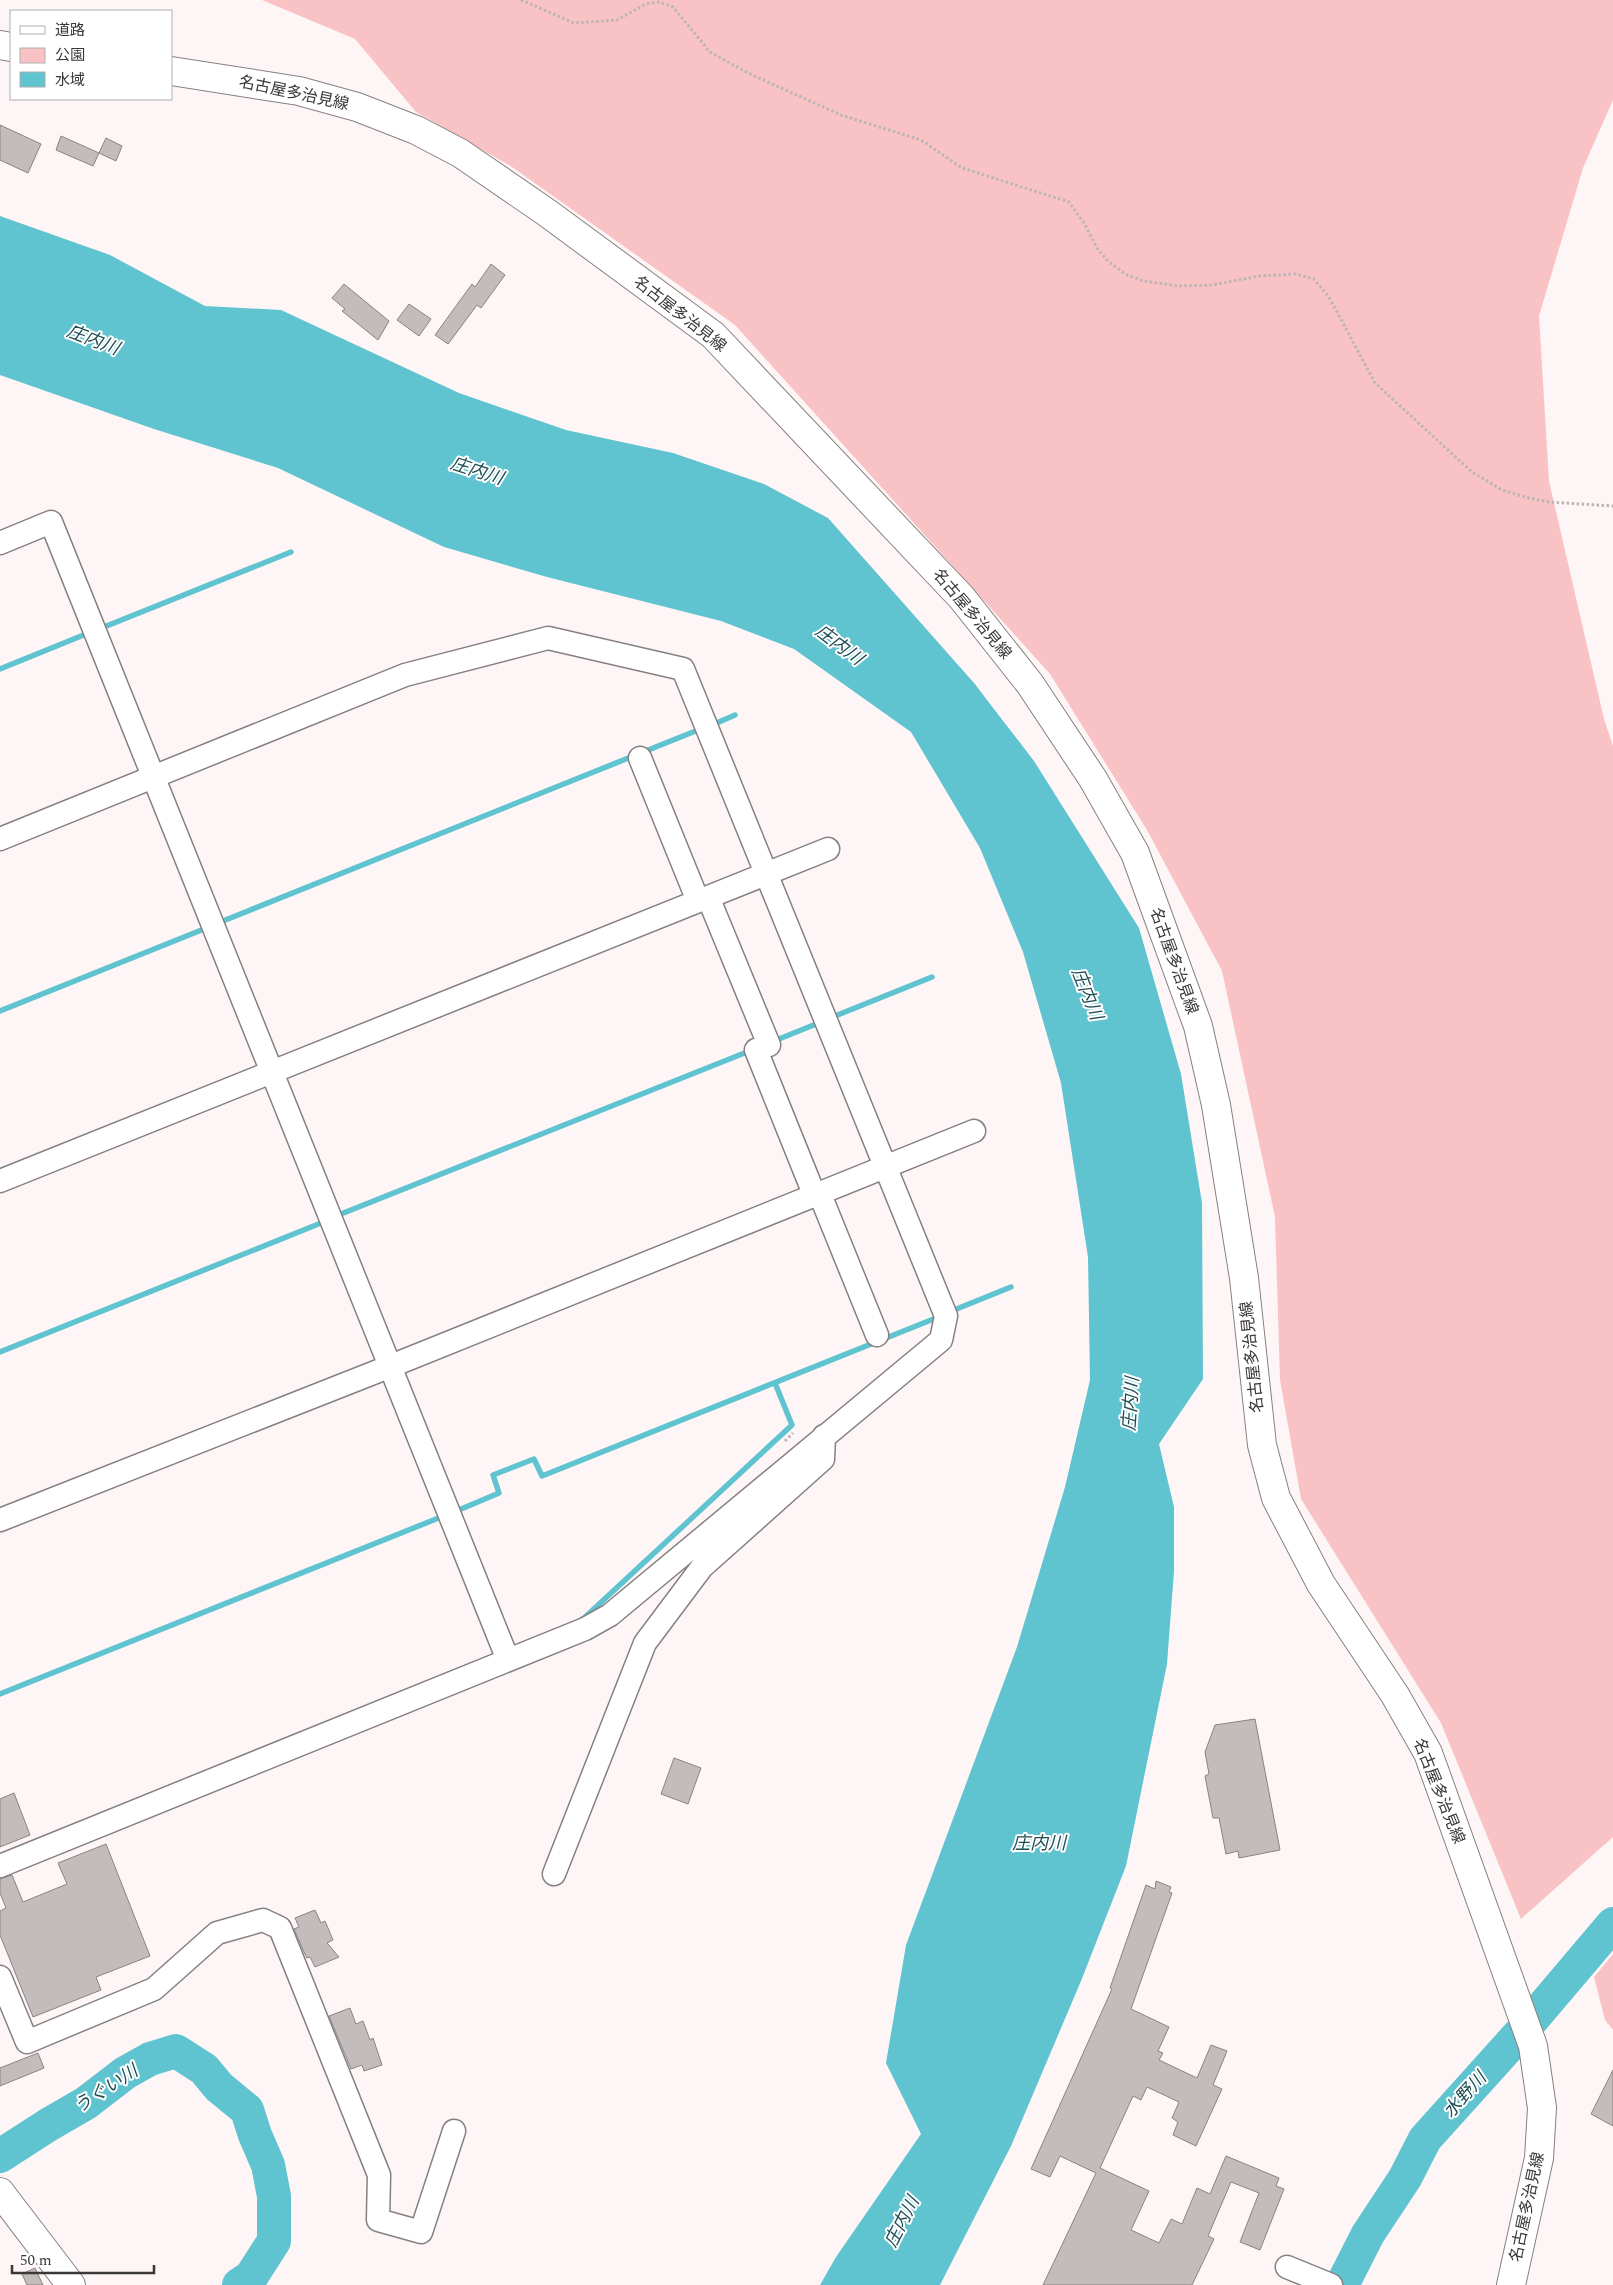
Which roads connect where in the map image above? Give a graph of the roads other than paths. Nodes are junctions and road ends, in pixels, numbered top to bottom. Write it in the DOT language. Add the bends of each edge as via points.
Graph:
graph roads {
  1 [pos="172,71"];
  2 [pos="0,543"];
  3 [pos="640,758"];
  4 [pos="152,778"];
  5 [pos="0,839"];
  6 [pos="828,849"];
  7 [pos="767,873"];
  8 [pos="703,899"];
  9 [pos="271,1072"];
  10 [pos="974,1130"];
  11 [pos="884,1165"];
  12 [pos="0,1181"];
  13 [pos="816,1193"];
  14 [pos="877,1335"];
  15 [pos="391,1366"];
  16 [pos="824,1436"];
  17 [pos="0,1520"];
  18 [pos="508,1660"];
  19 [pos="0,1866"];
  20 [pos="554,1874"];
  21 [pos="0,1978"];
  22 [pos="454,2131"];
  23 [pos="4,2197"];
  24 [pos="1287,2267"];
  25 [pos="71,2285"];
  26 [pos="1330,2285"];
  27 [pos="1511,2285"];
  1 -- 27 [label="main road, 名古屋多治見線" via="298,91 416,130 460,153 546,212 712,335 962,598 1030,684 1093,779 1135,854 1198,1026 1216,1104 1244,1278 1262,1445 1276,1498 1321,1584 1396,1695 1428,1753 1533,2046 1542,2108 1539,2158"];
  2 -- 4 [label="street" via="51,522"];
  3 -- 8 [label="street"];
  4 -- 5 [label="street"];
  4 -- 7 [label="street" via="405,675 548,638 683,669"];
  4 -- 9 [label="street"];
  6 -- 7 [label="street"];
  7 -- 8 [label="street"];
  7 -- 11 [label="street"];
  8 -- 9 [label="street"];
  8 -- 13 [label="street" via="769,1046 756,1050"];
  9 -- 12 [label="street"];
  9 -- 15 [label="street"];
  10 -- 11 [label="street"];
  11 -- 13 [label="street"];
  11 -- 16 [label="street" via="946,1316 941,1340"];
  13 -- 14 [label="street"];
  13 -- 15 [label="street"];
  15 -- 17 [label="street"];
  15 -- 18 [label="street"];
  16 -- 18 [label="street" via="610,1615 585,1629"];
  16 -- 20 [label="street" via="823,1458 702,1567 645,1643"];
  18 -- 19 [label="street"];
  21 -- 22 [label="street" via="27,2042 154,1989 217,1934 263,1920 280,1928 379,2175 378,2220 421,2232"];
  23 -- 25 [label="main road"];
  24 -- 26 [label="street"];
}
